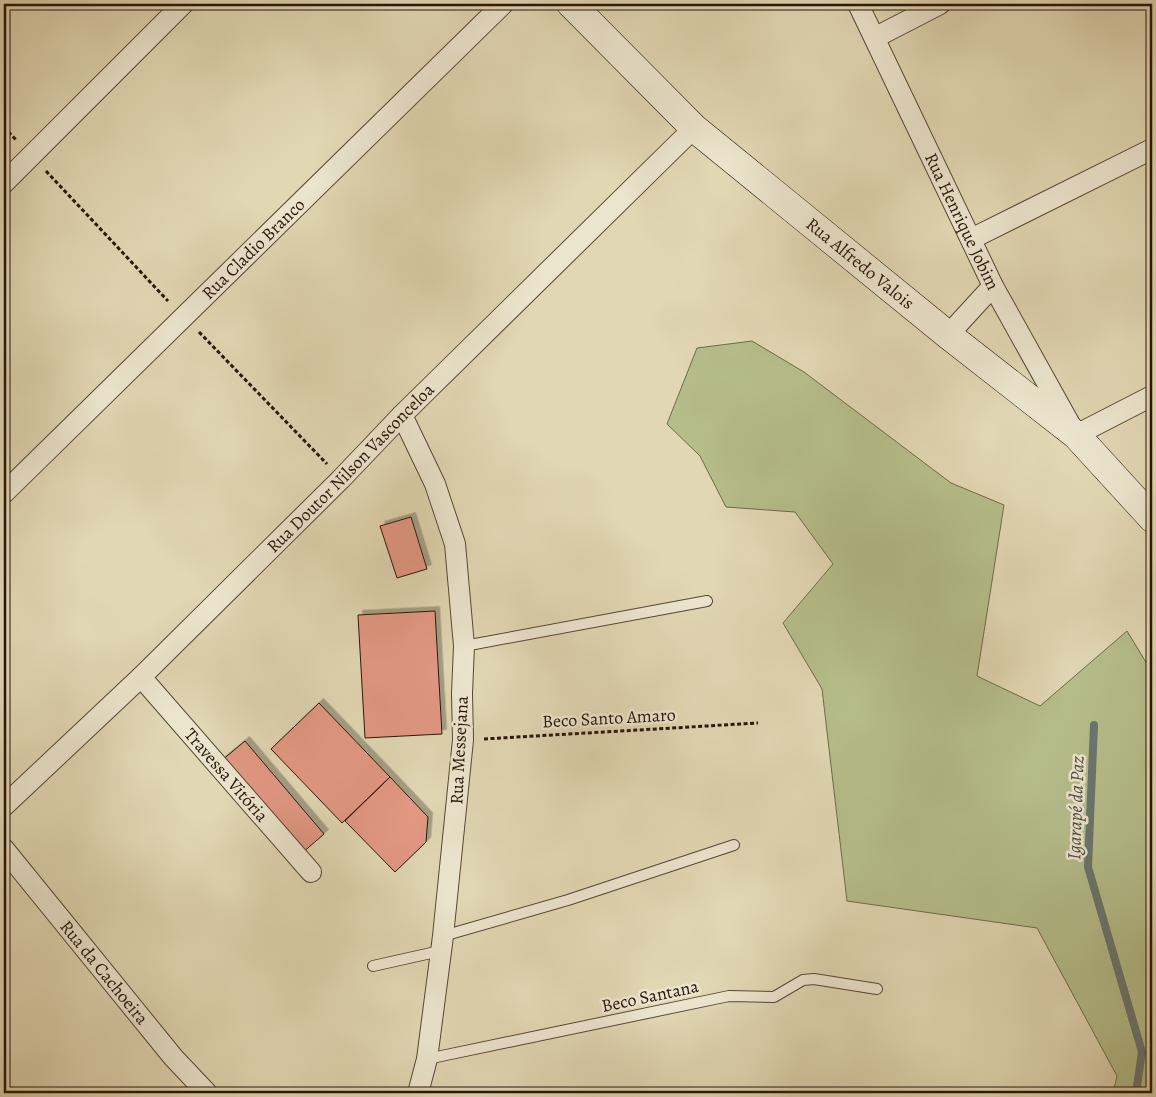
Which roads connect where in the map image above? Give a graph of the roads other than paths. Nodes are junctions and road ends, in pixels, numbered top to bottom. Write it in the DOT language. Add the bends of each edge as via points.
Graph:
graph roads {
  1 [pos="183,4"];
  2 [pos="503,4"];
  3 [pos="571,4"];
  4 [pos="858,4"];
  5 [pos="940,4"];
  6 [pos="876,38"];
  7 [pos="694,128"];
  8 [pos="1152,148"];
  9 [pos="4,182"];
  10 [pos="971,239"];
  11 [pos="993,286"];
  12 [pos="948,335"];
  13 [pos="1152,396"];
  14 [pos="402,415"];
  15 [pos="1076,435"];
  16 [pos="4,493"];
  17 [pos="1152,518"];
  18 [pos="707,601"];
  19 [pos="464,646"];
  20 [pos="141,678"];
  21 [pos="4,806"];
  22 [pos="734,845"];
  23 [pos="4,849"];
  24 [pos="311,872"];
  25 [pos="442,944"];
  26 [pos="372,966"];
  27 [pos="877,989"];
  28 [pos="427,1059"];
  29 [pos="207,1093"];
  30 [pos="418,1093"];
  1 -- 9 [label="street"];
  2 -- 16 [label="street, Rua Cladio Branco"];
  3 -- 7 [label="street, Rua Alfredo Valois"];
  4 -- 6 [label="street, Rua Henrique Jobim"];
  5 -- 6 [label="street"];
  6 -- 10 [label="street, Rua Henrique Jobim"];
  7 -- 12 [label="street, Rua Alfredo Valois"];
  7 -- 14 [label="street, Rua Doutor Nilson Vasconceloa"];
  8 -- 10 [label="street"];
  10 -- 11 [label="street, Rua Henrique Jobim"];
  11 -- 12 [label="street"];
  11 -- 15 [label="street, Rua Henrique Jobim"];
  12 -- 15 [label="street, Rua Alfredo Valois"];
  13 -- 15 [label="street"];
  14 -- 19 [label="street, Rua Messejana" via="434,484 455,544"];
  14 -- 20 [label="street, Rua Doutor Nilson Vasconceloa"];
  15 -- 17 [label="street, Rua Alfredo Valois"];
  18 -- 19 [label="lane"];
  19 -- 25 [label="street, Rua Messejana" via="463,740"];
  20 -- 21 [label="street, Rua Doutor Nilson Vasconceloa"];
  20 -- 24 [label="street, Travessa Vitória"];
  22 -- 25 [label="lane"];
  23 -- 29 [label="street, Rua da Cachoeira" via="173,1057"];
  25 -- 26 [label="lane"];
  25 -- 28 [label="street, Rua Messejana"];
  27 -- 28 [label="lane, Beco Santana" via="803,980 774,997 729,996"];
  28 -- 30 [label="street, Rua Messejana"];
}
